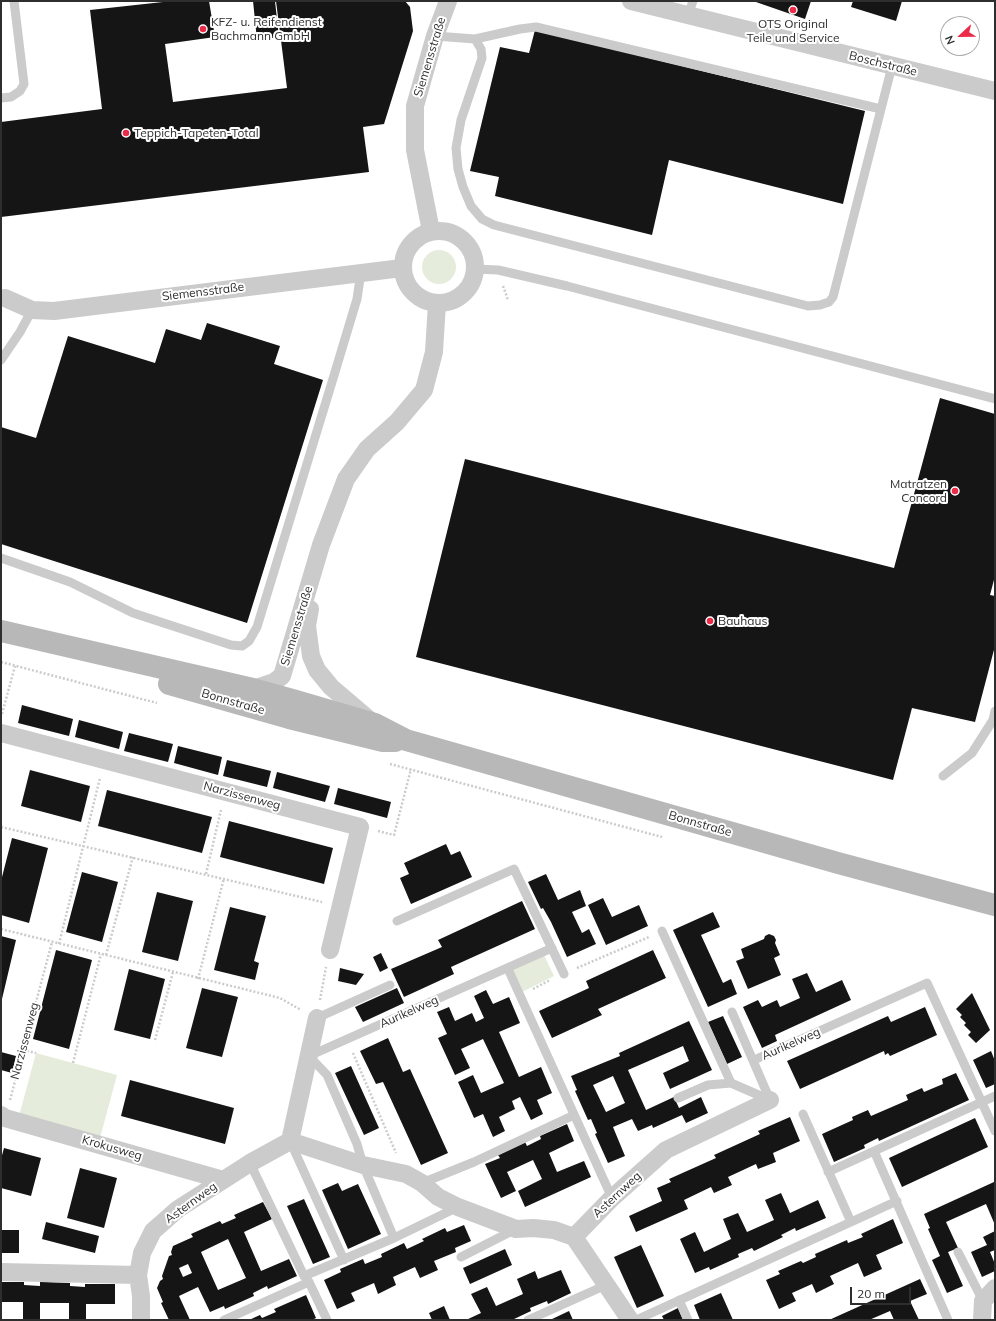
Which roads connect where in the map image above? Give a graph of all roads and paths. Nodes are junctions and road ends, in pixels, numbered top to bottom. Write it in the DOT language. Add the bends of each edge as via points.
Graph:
graph roads {
  1 [pos="14,1"];
  2 [pos="448,1"];
  3 [pos="631,1"];
  4 [pos="690,8"];
  5 [pos="436,36"];
  6 [pos="476,39"];
  7 [pos="892,66"];
  8 [pos="995,91"];
  9 [pos="1,98"];
  10 [pos="881,109"];
  11 [pos="431,231"];
  12 [pos="402,268"];
  13 [pos="475,269"];
  14 [pos="361,272"];
  15 [pos="5,298"];
  16 [pos="437,303"];
  17 [pos="32,310"];
  18 [pos="1,360"];
  19 [pos="995,399"];
  20 [pos="321,545"];
  21 [pos="1,558"];
  22 [pos="1,631"];
  23 [pos="63,646"];
  24 [pos="1,662"];
  25 [pos="15,666"];
  26 [pos="253,689"];
  27 [pos="161,704"];
  28 [pos="995,711"];
  29 [pos="1,716"];
  30 [pos="375,724"];
  31 [pos="1,733"];
  32 [pos="406,740"];
  33 [pos="104,760"];
  34 [pos="388,763"];
  35 [pos="411,769"];
  36 [pos="943,776"];
  37 [pos="225,792"];
  38 [pos="1,827"];
  39 [pos="360,827"];
  40 [pos="667,838"];
  41 [pos="83,846"];
  42 [pos="133,857"];
  43 [pos="206,874"];
  44 [pos="224,878"];
  45 [pos="995,905"];
  46 [pos="340,906"];
  47 [pos="397,921"];
  48 [pos="1,929"];
  49 [pos="662,931"];
  50 [pos="52,942"];
  51 [pos="59,944"];
  52 [pos="552,948"];
  53 [pos="330,950"];
  54 [pos="101,954"];
  55 [pos="106,955"];
  56 [pos="508,969"];
  57 [pos="173,972"];
  58 [pos="564,974"];
  59 [pos="198,980"];
  60 [pos="390,985"];
  61 [pos="520,995"];
  62 [pos="732,1012"];
  63 [pos="317,1018"];
  64 [pos="347,1039"];
  65 [pos="155,1040"];
  66 [pos="23,1050"];
  67 [pos="36,1053"];
  68 [pos="309,1056"];
  69 [pos="754,1060"];
  70 [pos="73,1063"];
  71 [pos="731,1083"];
  72 [pos="995,1096"];
  73 [pos="678,1098"];
  74 [pos="770,1100"];
  75 [pos="982,1102"];
  76 [pos="574,1114"];
  77 [pos="803,1114"];
  78 [pos="3,1116"];
  79 [pos="995,1131"];
  80 [pos="290,1141"];
  81 [pos="874,1151"];
  82 [pos="250,1163"];
  83 [pos="362,1165"];
  84 [pos="828,1172"];
  85 [pos="406,1174"];
  86 [pos="224,1180"];
  87 [pos="422,1183"];
  88 [pos="612,1198"];
  89 [pos="897,1201"];
  90 [pos="458,1207"];
  91 [pos="851,1222"];
  92 [pos="516,1229"];
  93 [pos="574,1237"];
  94 [pos="394,1238"];
  95 [pos="958,1252"];
  96 [pos="461,1257"];
  97 [pos="344,1260"];
  98 [pos="1,1272"];
  99 [pos="138,1275"];
  100 [pos="306,1279"];
  101 [pos="606,1285"];
  102 [pos="995,1288"];
  103 [pos="679,1300"];
  104 [pos="983,1301"];
  105 [pos="141,1320"];
  106 [pos="224,1320"];
  107 [pos="327,1320"];
  108 [pos="528,1320"];
  109 [pos="630,1320"];
  110 [pos="636,1320"];
  111 [pos="688,1320"];
  112 [pos="948,1320"];
  113 [pos="982,1320"];
  1 -- 9 [label="lane" via="24,84 20,91 11,97"];
  2 -- 5 [label="street, Siemensstraße"];
  3 -- 4 [label="street, Boschstraße"];
  4 -- 7 [label="street, Boschstraße"];
  5 -- 6 [label="lane"];
  5 -- 11 [label="street, Siemensstraße" via="415,106 415,150"];
  6 -- 10 [label="lane" via="520,28 536,27"];
  6 -- 10 [label="lane" via="482,58 461,120 456,148 463,187 471,206 482,219 494,225 808,306 820,306 834,297"];
  7 -- 8 [label="street, Boschstraße"];
  7 -- 10 [label="lane"];
  11 -- 12 [label="street" via="418,237 407,249"];
  11 -- 13 [label="street" via="445,231 463,240 472,252"];
  12 -- 14 [label="street, Siemensstraße"];
  12 -- 16 [label="street" via="406,284 414,294"];
  13 -- 16 [label="street" via="472,282 466,291 456,299"];
  13 -- 19 [label="lane" via="498,270 567,286"];
  14 -- 17 [label="street, Siemensstraße" via="54,311"];
  14 -- 21 [label="lane" via="357,299 332,382 257,627 249,641 242,646 231,645 133,613 70,582"];
  15 -- 17 [label="street, Siemensstraße"];
  16 -- 20 [label="street, Siemensstraße" via="434,352 424,390 397,422 367,449 346,479"];
  17 -- 18 [label="lane"];
  20 -- 26 [label="street, Siemensstraße" via="282,676 274,682"];
  20 -- 30 [label="street, Siemensstraße" via="307,626 311,656 317,670 331,687"];
  22 -- 23 [label="main road, Bonnstraße"];
  23 -- 26 [label="main road, Bonnstraße"];
  23 -- 32 [label="main road, Bonnstraße" via="156,680 289,718 383,741"];
  24 -- 25 [label="path"];
  25 -- 27 [label="path"];
  25 -- 29 [label="path"];
  26 -- 30 [label="main road, Bonnstraße"];
  28 -- 36 [label="lane" via="993,720 972,753"];
  30 -- 32 [label="main road, Bonnstraße"];
  31 -- 33 [label="street, Narzissenweg"];
  32 -- 45 [label="main road, Bonnstraße"];
  33 -- 37 [label="street, Narzissenweg"];
  33 -- 41 [label="path"];
  34 -- 35 [label="path"];
  35 -- 39 [label="path" via="394,835"];
  35 -- 40 [label="path"];
  37 -- 39 [label="street, Narzissenweg"];
  37 -- 43 [label="path"];
  38 -- 41 [label="path"];
  39 -- 46 [label="street"];
  41 -- 42 [label="path"];
  41 -- 51 [label="path"];
  42 -- 43 [label="path"];
  42 -- 55 [label="path"];
  43 -- 44 [label="path"];
  44 -- 46 [label="path"];
  44 -- 59 [label="path"];
  46 -- 53 [label="street"];
  47 -- 52 [label="lane" via="514,869"];
  48 -- 50 [label="path"];
  49 -- 58 [label="path"];
  49 -- 71 [label="lane"];
  50 -- 51 [label="path"];
  50 -- 66 [label="path, Narzissenweg"];
  51 -- 54 [label="path"];
  52 -- 56 [label="lane, Aurikelweg"];
  52 -- 58 [label="lane"];
  53 -- 63 [label="path"];
  54 -- 55 [label="path"];
  54 -- 70 [label="path"];
  55 -- 57 [label="path"];
  56 -- 61 [label="lane"];
  56 -- 64 [label="lane, Aurikelweg"];
  57 -- 59 [label="path"];
  57 -- 65 [label="path"];
  58 -- 61 [label="path"];
  59 -- 63 [label="path" via="280,998"];
  60 -- 63 [label="lane"];
  61 -- 76 [label="lane"];
  62 -- 69 [label="lane"];
  63 -- 68 [label="street"];
  64 -- 68 [label="lane, Aurikelweg"];
  64 -- 85 [label="path"];
  66 -- 67 [label="path"];
  66 -- 78 [label="path, Narzissenweg"];
  68 -- 80 [label="street"];
  68 -- 83 [label="lane" via="327,1075 357,1144"];
  69 -- 74 [label="lane, Aurikelweg"];
  69 -- 75 [label="lane, Aurikelweg" via="927,983"];
  71 -- 73 [label="lane" via="708,1084"];
  71 -- 74 [label="lane"];
  72 -- 75 [label="lane"];
  74 -- 88 [label="street, Asternweg" via="666,1150"];
  75 -- 79 [label="lane, Aurikelweg"];
  75 -- 81 [label="lane"];
  76 -- 87 [label="lane" via="474,1162"];
  76 -- 88 [label="lane"];
  77 -- 84 [label="lane"];
  78 -- 86 [label="street, Krokusweg"];
  80 -- 82 [label="street, Asternweg"];
  80 -- 83 [label="street"];
  80 -- 97 [label="lane"];
  81 -- 84 [label="lane"];
  81 -- 89 [label="lane"];
  82 -- 86 [label="street, Asternweg"];
  82 -- 100 [label="lane"];
  83 -- 85 [label="street"];
  83 -- 94 [label="lane"];
  84 -- 91 [label="lane"];
  85 -- 87 [label="street"];
  86 -- 99 [label="street, Asternweg" via="178,1209 153,1231 142,1253"];
  87 -- 90 [label="street" via="438,1197"];
  88 -- 93 [label="street, Asternweg"];
  89 -- 91 [label="lane"];
  89 -- 112 [label="lane"];
  90 -- 92 [label="street"];
  90 -- 94 [label="lane"];
  91 -- 103 [label="lane"];
  92 -- 93 [label="street" via="554,1230"];
  92 -- 96 [label="lane"];
  93 -- 101 [label="street"];
  94 -- 97 [label="lane"];
  95 -- 104 [label="lane"];
  97 -- 100 [label="lane"];
  98 -- 99 [label="street"];
  99 -- 105 [label="street, Asternweg"];
  100 -- 106 [label="lane"];
  100 -- 107 [label="lane"];
  101 -- 108 [label="lane"];
  101 -- 109 [label="street"];
  102 -- 104 [label="street"];
  103 -- 110 [label="lane"];
  103 -- 111 [label="lane"];
  104 -- 113 [label="street"];
}
